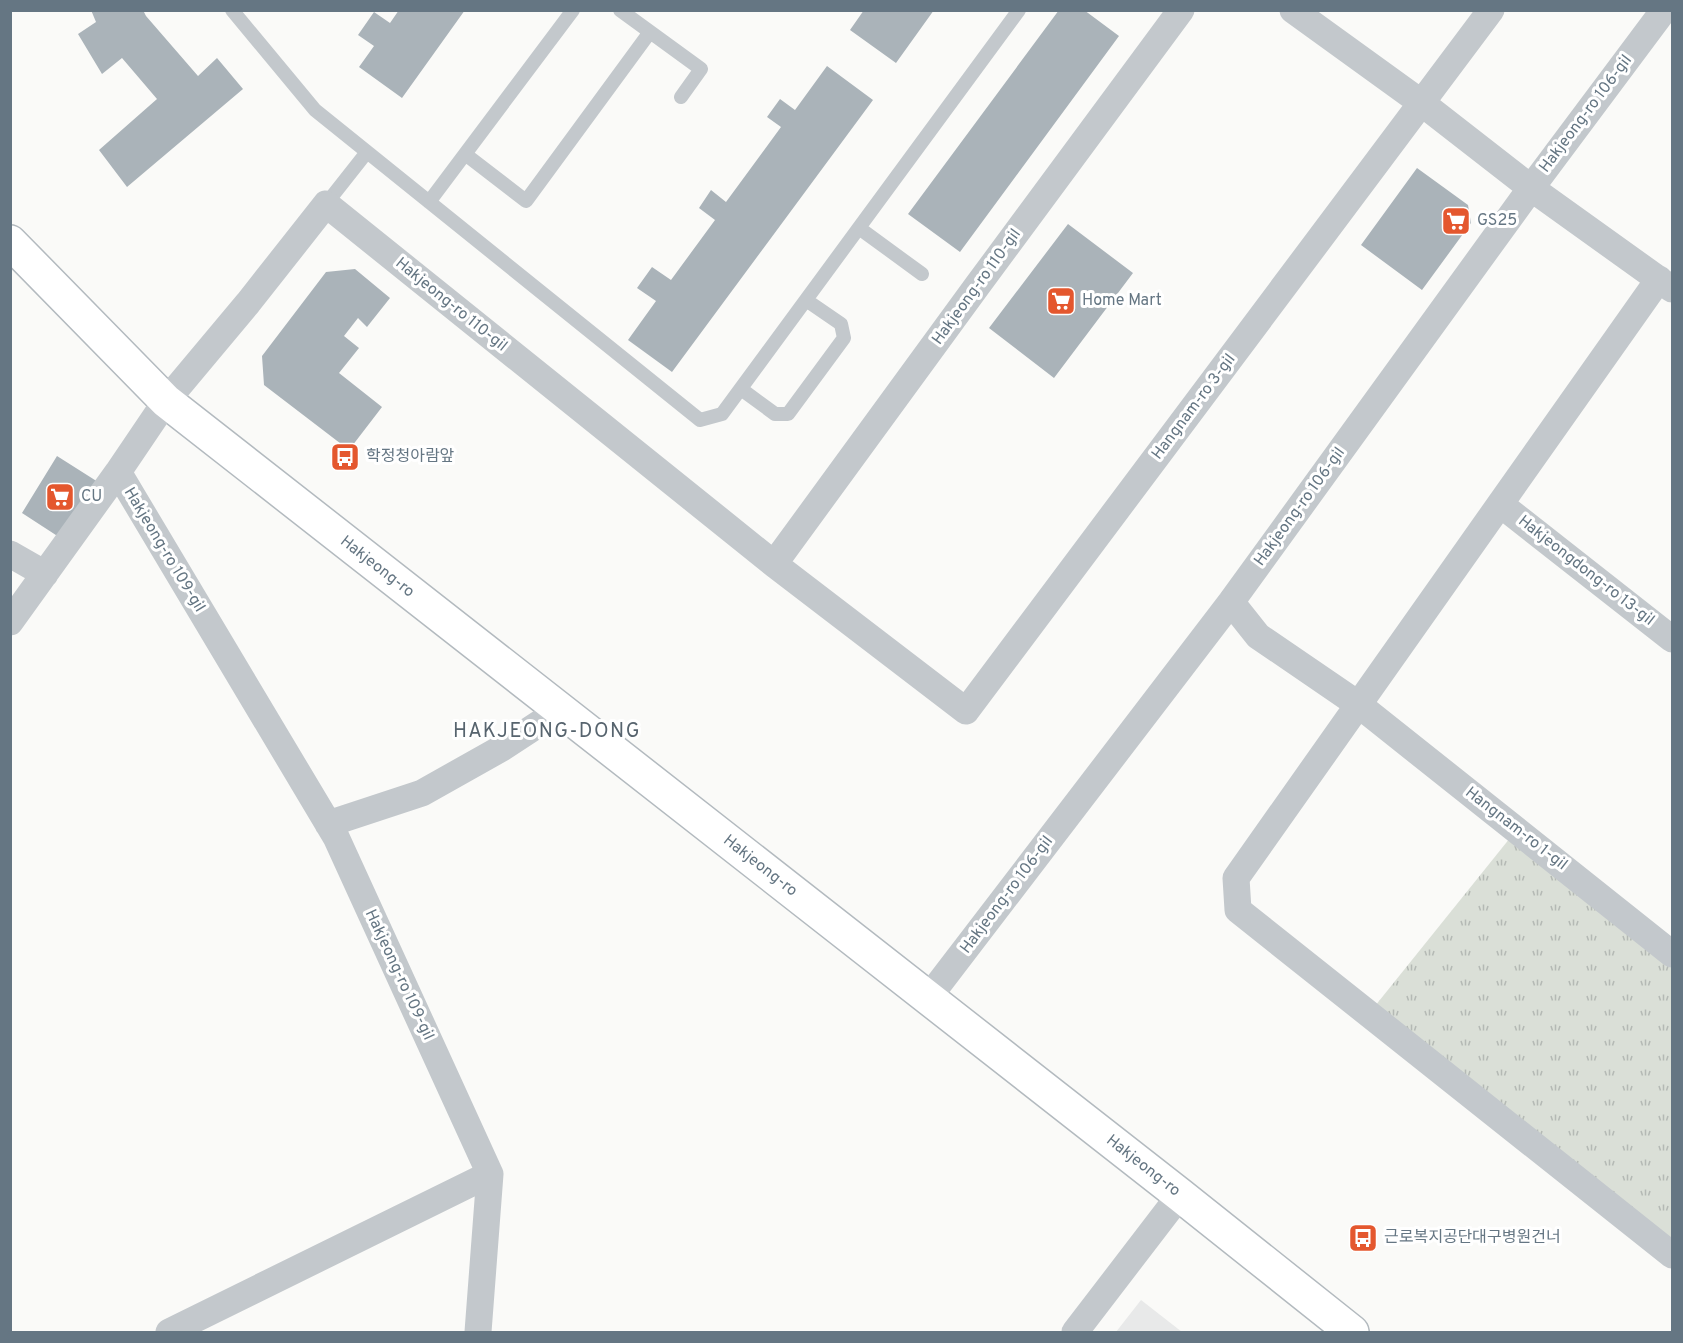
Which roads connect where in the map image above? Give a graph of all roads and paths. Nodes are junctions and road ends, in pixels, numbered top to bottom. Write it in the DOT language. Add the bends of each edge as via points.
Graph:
graph roads {
  1 [pos="232,10"];
  2 [pos="573,10"];
  3 [pos="620,10"];
  4 [pos="1019,10"];
  5 [pos="1181,10"];
  6 [pos="1293,10"];
  7 [pos="1491,10"];
  8 [pos="1664,10"];
  9 [pos="650,32"];
  10 [pos="681,97"];
  11 [pos="1423,104"];
  12 [pos="367,152"];
  13 [pos="465,154"];
  14 [pos="1531,188"];
  15 [pos="429,202"];
  16 [pos="326,204"];
  17 [pos="860,228"];
  18 [pos="10,242"];
  19 [pos="922,274"];
  20 [pos="1666,284"];
  21 [pos="806,300"];
  22 [pos="741,389"];
  23 [pos="166,401"];
  24 [pos="118,472"];
  25 [pos="1500,504"];
  26 [pos="10,554"];
  27 [pos="774,564"];
  28 [pos="45,574"];
  29 [pos="1231,602"];
  30 [pos="10,622"];
  31 [pos="1672,639"];
  32 [pos="1359,705"];
  33 [pos="560,710"];
  34 [pos="966,711"];
  35 [pos="328,824"];
  36 [pos="1672,954"];
  37 [pos="928,998"];
  38 [pos="490,1174"];
  39 [pos="1180,1195"];
  40 [pos="1672,1255"];
  41 [pos="169,1332"];
  42 [pos="478,1332"];
  43 [pos="1075,1332"];
  44 [pos="1352,1332"];
  1 -- 12 [label="lane" via="315,110"];
  2 -- 13 [label="lane"];
  3 -- 9 [label="lane"];
  4 -- 17 [label="lane"];
  5 -- 27 [label="street, Hakjeong-ro 110-gil"];
  6 -- 11 [label="street"];
  7 -- 11 [label="street, Hangnam-ro 3-gil"];
  8 -- 14 [label="street, Hakjeong-ro 106-gil"];
  9 -- 10 [label="lane" via="701,69"];
  9 -- 13 [label="lane" via="526,201"];
  11 -- 14 [label="street"];
  11 -- 34 [label="street, Hangnam-ro 3-gil"];
  12 -- 15 [label="lane"];
  12 -- 16 [label="lane"];
  13 -- 15 [label="lane"];
  14 -- 20 [label="street"];
  14 -- 29 [label="street, Hakjeong-ro 106-gil"];
  15 -- 22 [label="lane" via="700,420 722,414"];
  16 -- 23 [label="street"];
  16 -- 27 [label="street, Hakjeong-ro 110-gil"];
  17 -- 19 [label="lane"];
  17 -- 21 [label="lane"];
  18 -- 23 [label="main road, Hakjeong-ro"];
  20 -- 25 [label="street"];
  21 -- 22 [label="lane"];
  21 -- 22 [label="lane" via="841,324 844,338 788,414 775,414"];
  23 -- 24 [label="street"];
  23 -- 33 [label="main road, Hakjeong-ro"];
  24 -- 28 [label="street"];
  24 -- 35 [label="street, Hakjeong-ro 109-gil"];
  25 -- 31 [label="street, Hakjeongdong-ro 13-gil"];
  25 -- 32 [label="street"];
  26 -- 28 [label="street"];
  27 -- 34 [label="street, Hakjeong-ro 110-gil"];
  28 -- 30 [label="street"];
  29 -- 32 [label="street, Hangnam-ro 1-gil" via="1258,636"];
  29 -- 37 [label="street, Hakjeong-ro 106-gil"];
  32 -- 36 [label="street, Hangnam-ro 1-gil"];
  32 -- 40 [label="street" via="1236,878 1238,910"];
  33 -- 35 [label="street" via="422,793"];
  33 -- 37 [label="main road, Hakjeong-ro"];
  35 -- 38 [label="street, Hakjeong-ro 109-gil"];
  37 -- 39 [label="main road, Hakjeong-ro"];
  38 -- 41 [label="street"];
  38 -- 42 [label="street"];
  39 -- 43 [label="street"];
  39 -- 44 [label="main road, Hakjeong-ro"];
}
